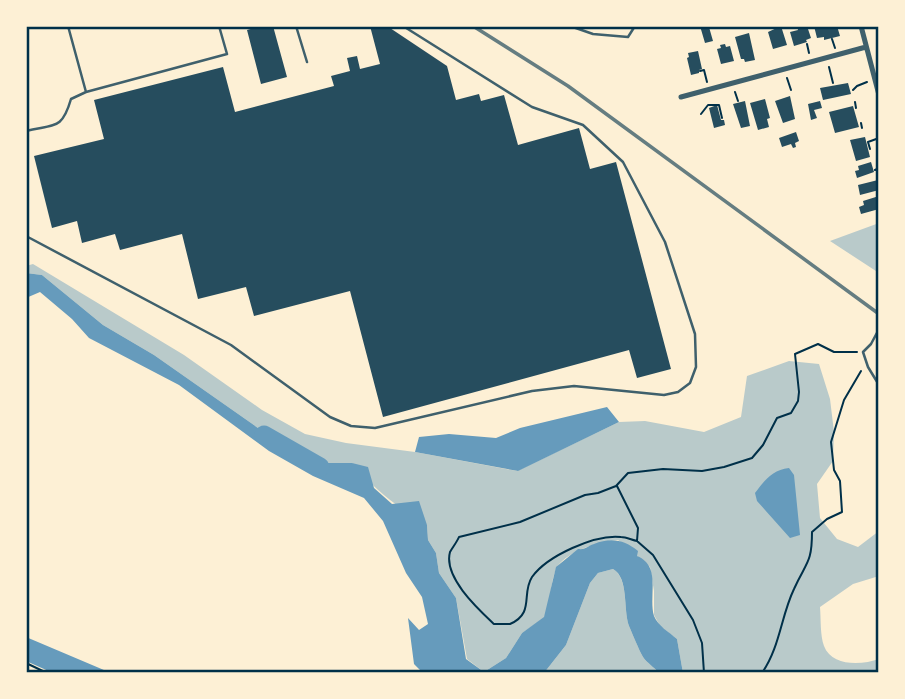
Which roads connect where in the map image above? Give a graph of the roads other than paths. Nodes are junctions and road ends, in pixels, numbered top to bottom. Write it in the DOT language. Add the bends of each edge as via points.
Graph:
graph roads {
  1 [pos="68,26"];
  2 [pos="219,26"];
  3 [pos="296,26"];
  4 [pos="403,26"];
  5 [pos="570,26"];
  6 [pos="635,26"];
  7 [pos="861,26"];
  8 [pos="866,47"];
  9 [pos="307,62"];
  10 [pos="86,92"];
  11 [pos="879,95"];
  12 [pos="681,97"];
  13 [pos="26,131"];
  14 [pos="26,236"];
  15 [pos="879,329"];
  16 [pos="879,385"];
  1 -- 10 [label="lane"];
  2 -- 10 [label="lane" via="227,54"];
  3 -- 9 [label="lane"];
  4 -- 14 [label="lane" via="532,107 583,125 623,162 665,242 695,334 696,367 690,383 664,395 557,387 375,428 351,426 330,417 223,341"];
  5 -- 6 [label="lane" via="593,34 628,37"];
  7 -- 8 [label="street"];
  8 -- 11 [label="street"];
  8 -- 12 [label="street"];
  10 -- 13 [label="lane" via="71,99 62,122"];
  15 -- 16 [label="lane" via="863,352"];
}
